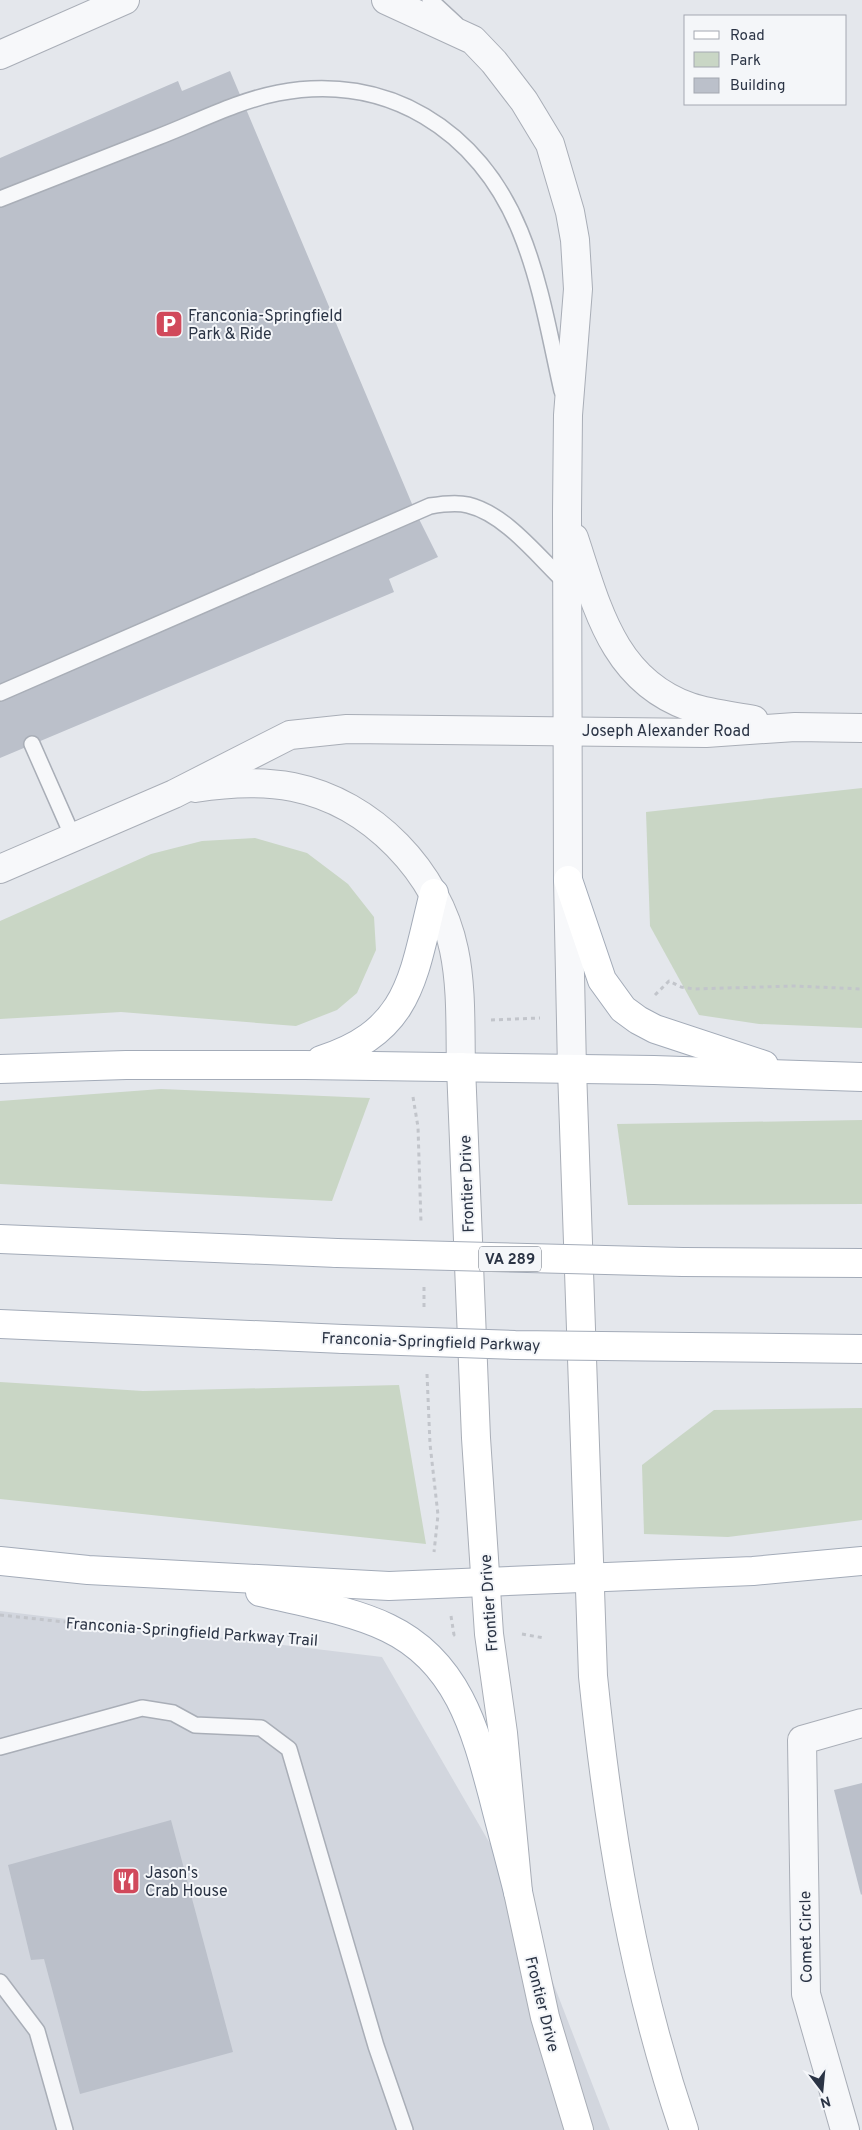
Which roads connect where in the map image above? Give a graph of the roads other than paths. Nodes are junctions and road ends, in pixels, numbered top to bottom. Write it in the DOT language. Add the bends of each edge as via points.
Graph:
graph roads {
  1 [pos="125,0"];
  2 [pos="386,0"];
  3 [pos="430,0"];
  4 [pos="473,40"];
  5 [pos="0,54"];
  6 [pos="0,199"];
  7 [pos="568,415"];
  8 [pos="566,513"];
  9 [pos="567,584"];
  10 [pos="0,693"];
  11 [pos="795,727"];
  12 [pos="862,728"];
  13 [pos="567,731"];
  14 [pos="32,744"];
  15 [pos="174,794"];
  16 [pos="73,837"];
  17 [pos="0,869"];
  18 [pos="568,880"];
  19 [pos="434,893"];
  20 [pos="305,1065"];
  21 [pos="461,1067"];
  22 [pos="572,1068"];
  23 [pos="0,1069"];
  24 [pos="794,1075"];
  25 [pos="862,1077"];
  26 [pos="0,1238"];
  27 [pos="862,1263"];
  28 [pos="0,1324"];
  29 [pos="862,1349"];
  30 [pos="0,1561"];
  31 [pos="862,1561"];
  32 [pos="208,1578"];
  33 [pos="590,1579"];
  34 [pos="486,1582"];
  35 [pos="862,1723"];
  36 [pos="0,1747"];
  37 [pos="518,1892"];
  38 [pos="0,1982"];
  39 [pos="65,2130"];
  40 [pos="405,2130"];
  41 [pos="579,2130"];
  42 [pos="684,2130"];
  43 [pos="845,2130"];
  1 -- 5 [label="street"];
  2 -- 4 [label="street"];
  3 -- 4 [label="lane"];
  4 -- 7 [label="street" via="509,80 538,123 550,144 564,188 575,240 578,289"];
  6 -- 7 [label="lane" via="260,98 320,88 389,98 434,120 470,152 517,224 535,276"];
  7 -- 8 [label="street"];
  8 -- 9 [label="street"];
  8 -- 11 [label="street, Joseph Alexander Road" via="605,628 635,671 661,692 691,707"];
  9 -- 10 [label="lane" via="511,529 482,509 466,505 430,506"];
  9 -- 13 [label="street"];
  11 -- 12 [label="street, Joseph Alexander Road"];
  11 -- 13 [label="street, Joseph Alexander Road" via="706,733"];
  13 -- 15 [label="street, Joseph Alexander Road" via="347,728 308,732 270,743"];
  13 -- 18 [label="street"];
  14 -- 16 [label="lane"];
  15 -- 16 [label="street"];
  15 -- 19 [label="street" via="196,788 251,784 292,787 322,796 352,810 388,837"];
  16 -- 17 [label="street"];
  18 -- 22 [label="street"];
  18 -- 24 [label="main road" via="599,973 623,1009 656,1029"];
  19 -- 20 [label="main road" via="414,975 404,998 386,1024 356,1046"];
  19 -- 21 [label="street" via="454,950"];
  20 -- 21 [label="main road"];
  20 -- 23 [label="main road"];
  21 -- 22 [label="main road"];
  21 -- 34 [label="main road, Frontier Drive" via="476,1438"];
  22 -- 24 [label="main road"];
  22 -- 33 [label="main road"];
  24 -- 25 [label="main road"];
  26 -- 27 [label="main road, VA 289, bridge" via="337,1253"];
  28 -- 29 [label="main road, Franconia-Springfield Parkway, bridge" via="515,1345"];
  30 -- 32 [label="main road"];
  31 -- 33 [label="main road" via="753,1571"];
  32 -- 34 [label="main road" via="389,1586"];
  32 -- 37 [label="main road" via="367,1620 403,1636 431,1658 456,1693 477,1734"];
  33 -- 34 [label="main road"];
  33 -- 42 [label="main road" via="593,1676 613,1843 649,2013"];
  34 -- 37 [label="main road, Frontier Drive"];
  35 -- 43 [label="street, Comet Circle" via="802,1740 806,1994"];
  36 -- 40 [label="lane" via="142,1708 173,1713 195,1726 261,1728 289,1748 368,2019"];
  37 -- 41 [label="main road, Frontier Drive" via="546,2017"];
  38 -- 39 [label="lane" via="37,2032"];
}
